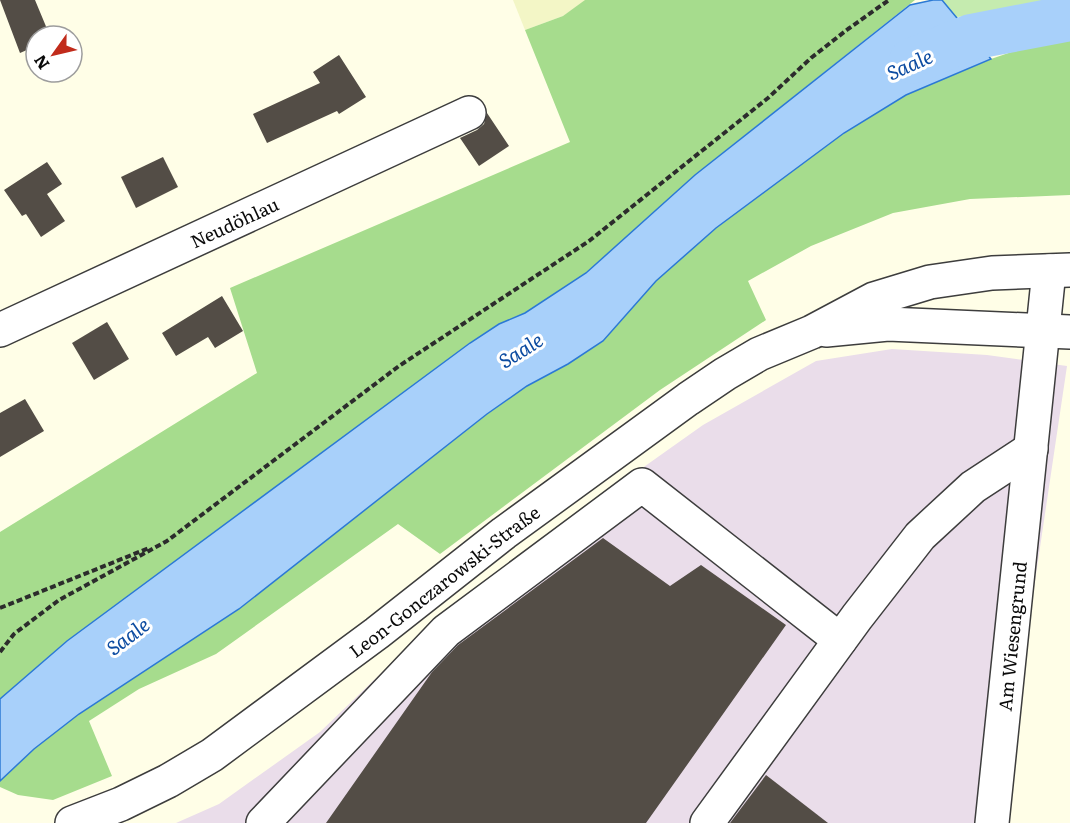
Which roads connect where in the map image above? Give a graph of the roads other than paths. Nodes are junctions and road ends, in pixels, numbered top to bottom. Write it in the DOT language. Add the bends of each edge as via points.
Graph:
graph roads {
  1 [pos="469,113"];
  2 [pos="1059,271"];
  3 [pos="0,330"];
  4 [pos="1056,331"];
  5 [pos="812,332"];
  6 [pos="1031,449"];
  7 [pos="848,629"];
  8 [pos="72,823"];
  9 [pos="263,823"];
  10 [pos="706,823"];
  11 [pos="992,823"];
  1 -- 3 [label="street, Neudöhlau"];
  2 -- 4 [label="street, Am Wiesengrund"];
  2 -- 5 [label="street, Leon-Gonczarowski-Straße" via="992,273 930,282 874,299"];
  4 -- 5 [label="street, Leon-Gonczarowski-Straße" via="888,324"];
  4 -- 6 [label="street, Am Wiesengrund"];
  5 -- 8 [label="street, Leon-Gonczarowski-Straße" via="759,354 688,399 212,755 149,790"];
  6 -- 7 [label="street" via="973,486 920,536"];
  6 -- 11 [label="street, Am Wiesengrund"];
  7 -- 9 [label="street" via="642,485 446,631"];
  7 -- 10 [label="street"];
}
